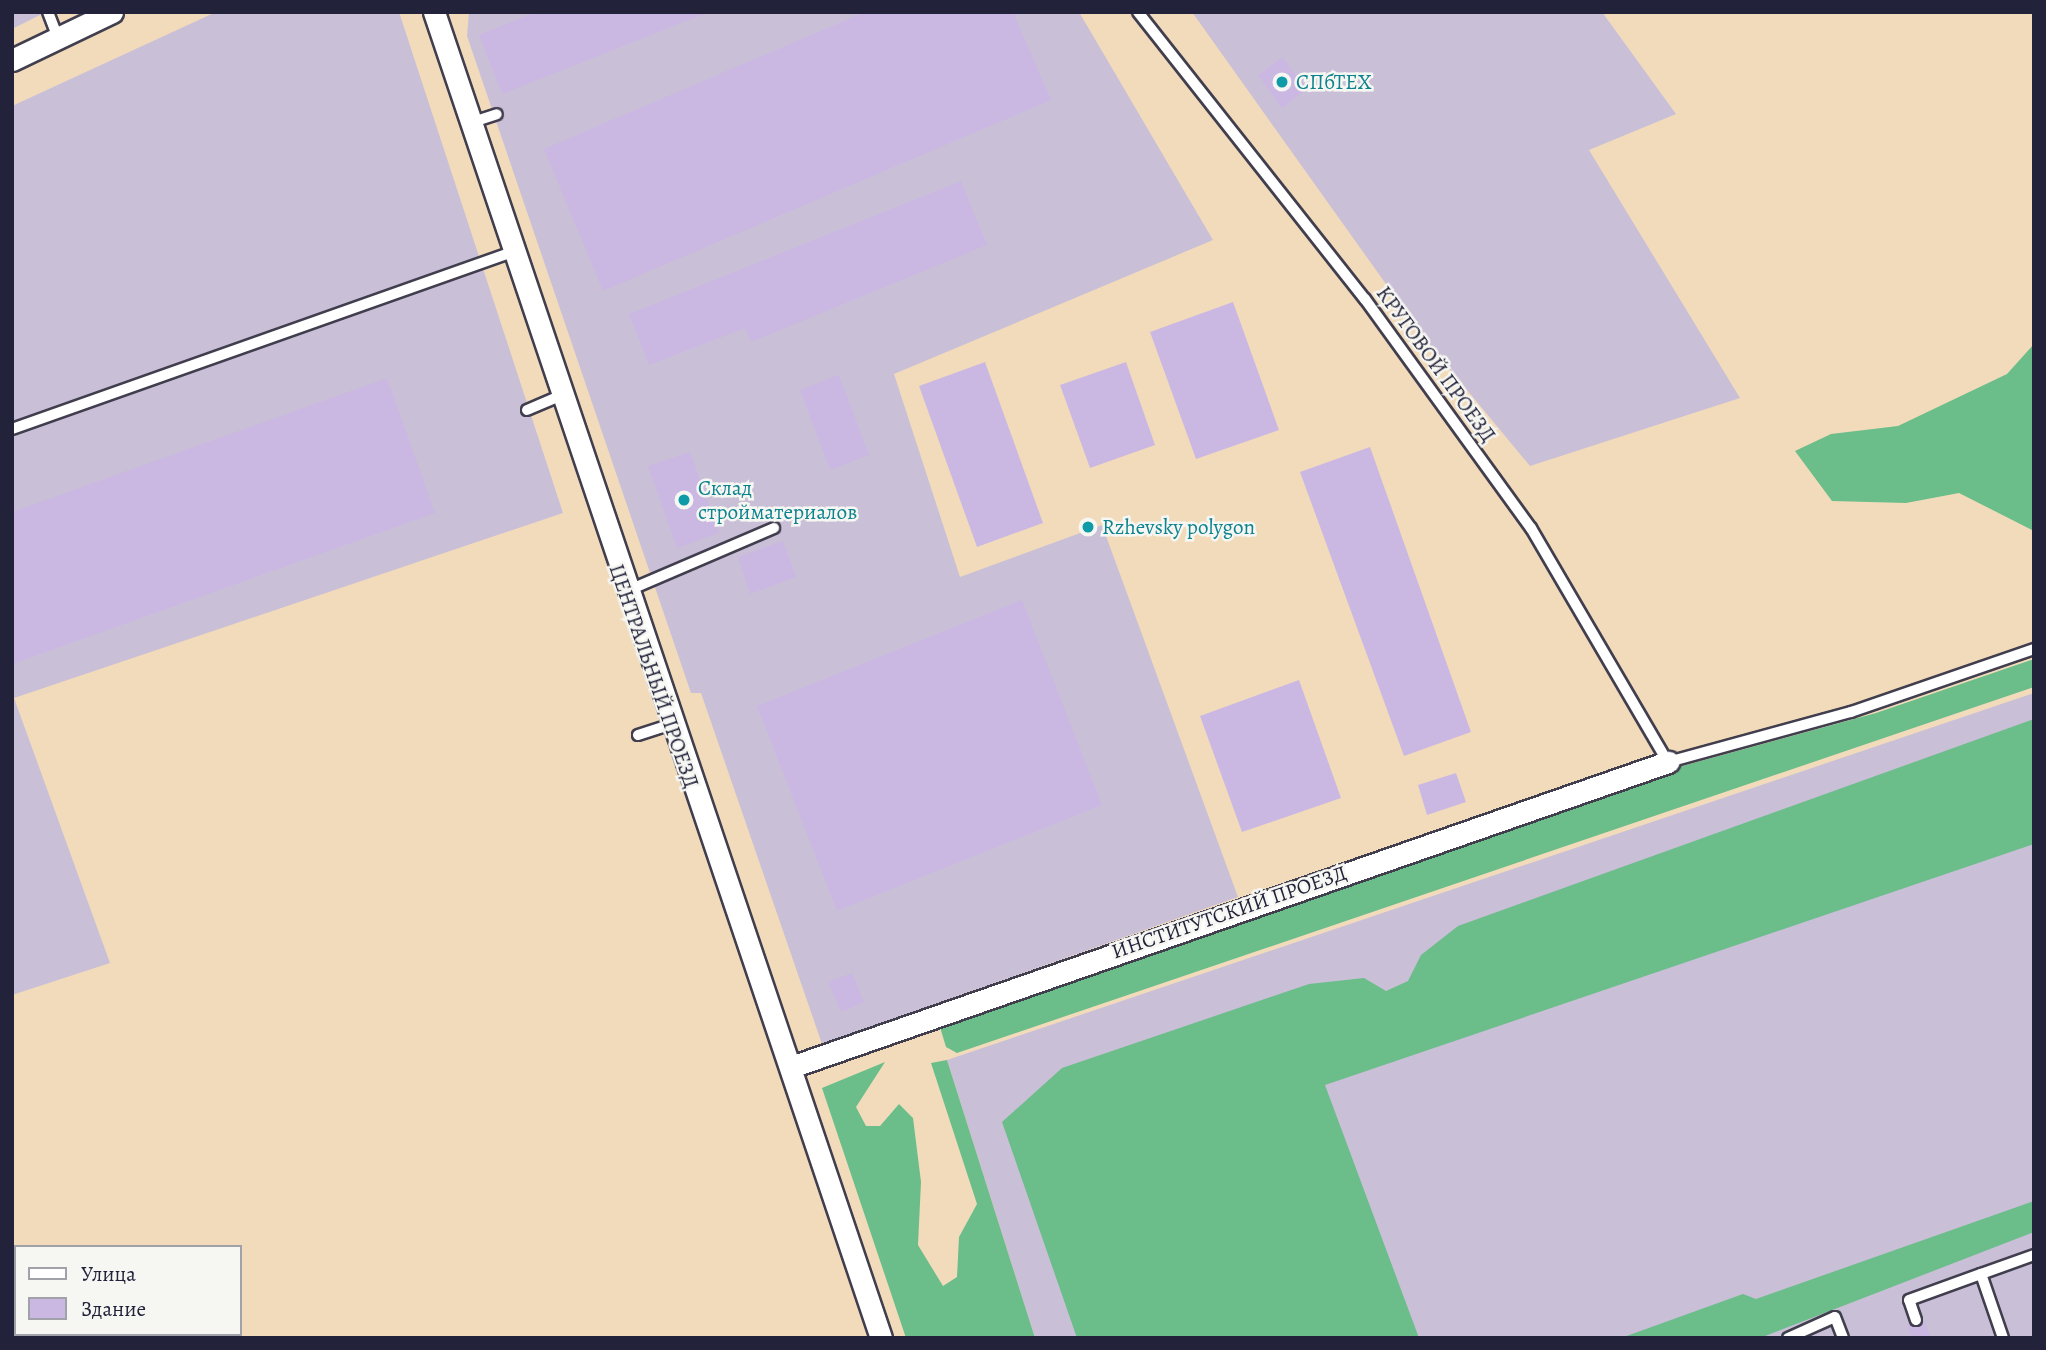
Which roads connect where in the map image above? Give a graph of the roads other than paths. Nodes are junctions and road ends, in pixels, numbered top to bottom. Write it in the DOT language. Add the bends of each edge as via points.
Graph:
graph roads {
  1 [pos="48,12"];
  2 [pos="112,12"];
  3 [pos="434,12"];
  4 [pos="1138,12"];
  5 [pos="58,38"];
  6 [pos="12,60"];
  7 [pos="497,114"];
  8 [pos="470,123"];
  9 [pos="512,252"];
  10 [pos="560,396"];
  11 [pos="527,410"];
  12 [pos="12,429"];
  13 [pos="775,528"];
  14 [pos="625,592"];
  15 [pos="2034,649"];
  16 [pos="671,724"];
  17 [pos="638,735"];
  18 [pos="1668,762"];
  19 [pos="791,1067"];
  20 [pos="2034,1255"];
  21 [pos="1981,1274"];
  22 [pos="1916,1320"];
  23 [pos="881,1338"];
  24 [pos="1788,1338"];
  25 [pos="1843,1338"];
  26 [pos="2003,1338"];
  1 -- 5 [label="lane"];
  2 -- 5 [label="street"];
  3 -- 8 [label="street, ЦЕНТРАЛЬНЫЙ ПРОЕЗД"];
  4 -- 18 [label="lane, КРУГОВОЙ ПРОЕЗД" via="1365,299 1531,528"];
  5 -- 6 [label="street"];
  7 -- 8 [label="lane"];
  8 -- 9 [label="street, ЦЕНТРАЛЬНЫЙ ПРОЕЗД"];
  9 -- 10 [label="street, ЦЕНТРАЛЬНЫЙ ПРОЕЗД"];
  9 -- 12 [label="lane"];
  10 -- 11 [label="lane"];
  10 -- 14 [label="street, ЦЕНТРАЛЬНЫЙ ПРОЕЗД"];
  13 -- 14 [label="lane"];
  14 -- 16 [label="street, ЦЕНТРАЛЬНЫЙ ПРОЕЗД"];
  15 -- 18 [label="lane" via="1907,695"];
  16 -- 17 [label="lane"];
  16 -- 19 [label="street, ЦЕНТРАЛЬНЫЙ ПРОЕЗД"];
  18 -- 19 [label="street, ИНСТИТУТСКИЙ ПРОЕЗД" via="1430,836"];
  19 -- 23 [label="street, ЦЕНТРАЛЬНЫЙ ПРОЕЗД"];
  20 -- 21 [label="lane"];
  21 -- 22 [label="lane" via="1909,1300"];
  21 -- 26 [label="lane"];
  24 -- 25 [label="lane" via="1835,1317"];
}
